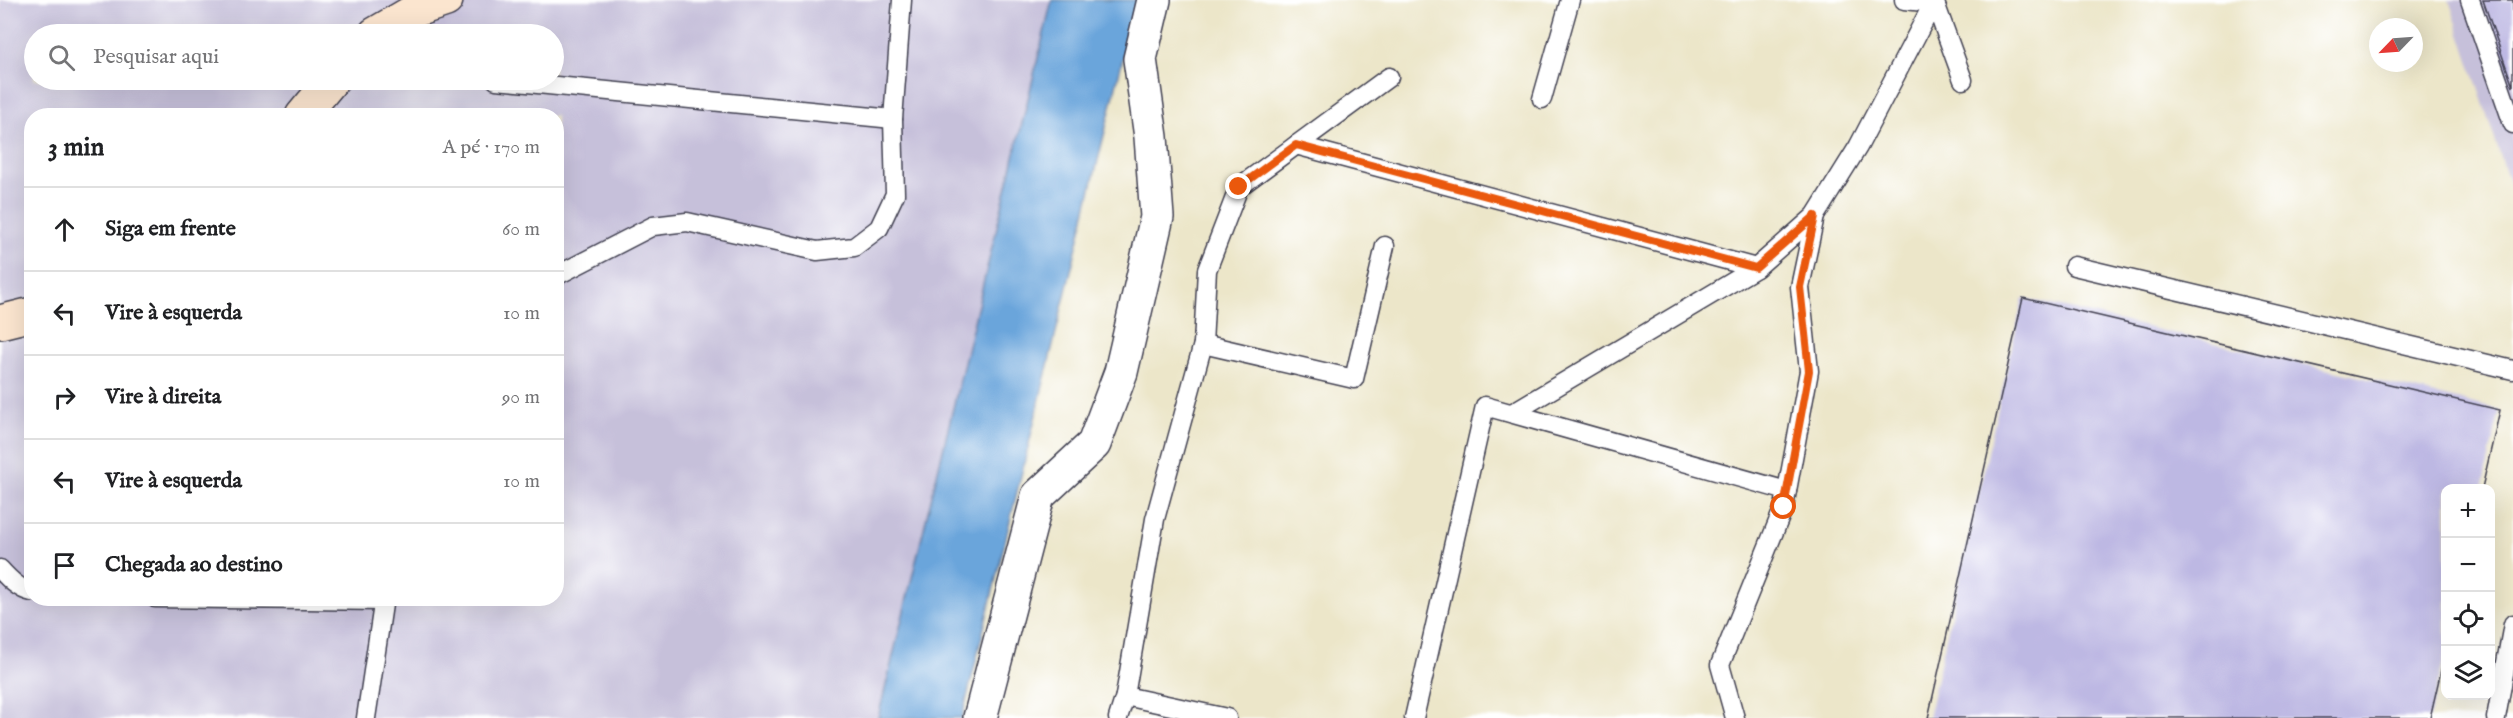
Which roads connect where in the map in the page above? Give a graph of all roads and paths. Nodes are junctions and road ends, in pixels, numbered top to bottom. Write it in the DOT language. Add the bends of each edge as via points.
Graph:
graph roads {
  1 [pos="446,0"];
  2 [pos="902,0"];
  3 [pos="1154,0"];
  4 [pos="1570,0"];
  5 [pos="1904,0"];
  6 [pos="2470,0"];
  7 [pos="1935,2"];
  8 [pos="392,24"];
  9 [pos="1389,77"];
  10 [pos="1963,80"];
  11 [pos="564,87"];
  12 [pos="324,90"];
  13 [pos="1542,99"];
  14 [pos="309,108"];
  15 [pos="894,119"];
  16 [pos="2513,124"];
  17 [pos="1296,145"];
  18 [pos="1815,216"];
  19 [pos="1385,246"];
  20 [pos="2074,266"];
  21 [pos="1756,268"];
  22 [pos="564,272"];
  23 [pos="24,316"];
  24 [pos="0,322"];
  25 [pos="1203,344"];
  26 [pos="2513,370"];
  27 [pos="1512,412"];
  28 [pos="1787,491"];
  29 [pos="0,569"];
  30 [pos="24,590"];
  31 [pos="383,606"];
  32 [pos="2513,624"];
  33 [pos="1125,696"];
  34 [pos="366,718"];
  35 [pos="980,718"];
  36 [pos="1118,718"];
  37 [pos="1227,718"];
  38 [pos="1414,718"];
  39 [pos="1735,718"];
  40 [pos="2496,718"];
  1 -- 8 [label="street" via="416,10"];
  2 -- 15 [label="lane"];
  3 -- 35 [label="street" via="1140,59 1157,217 1121,372 1095,444 1038,495"];
  4 -- 13 [label="lane"];
  5 -- 7 [label="lane"];
  6 -- 16 [label="lane"];
  7 -- 10 [label="lane"];
  7 -- 18 [label="lane" via="1858,147"];
  9 -- 17 [label="lane"];
  11 -- 15 [label="lane"];
  12 -- 14 [label="street"];
  15 -- 22 [label="lane" via="895,194 879,228 854,247 817,251 687,222 653,226"];
  17 -- 21 [label="lane"];
  17 -- 25 [label="lane" via="1239,187 1207,270"];
  18 -- 21 [label="lane"];
  18 -- 28 [label="lane" via="1800,287 1809,371"];
  19 -- 25 [label="lane" via="1354,379"];
  20 -- 26 [label="lane"];
  21 -- 27 [label="lane"];
  23 -- 24 [label="street"];
  25 -- 33 [label="lane" via="1155,519"];
  27 -- 28 [label="lane"];
  27 -- 38 [label="lane" via="1485,406"];
  28 -- 39 [label="lane" via="1720,665"];
  29 -- 30 [label="lane"];
  31 -- 34 [label="lane"];
  32 -- 40 [label="lane"];
  33 -- 36 [label="lane"];
  33 -- 37 [label="lane"];
}
